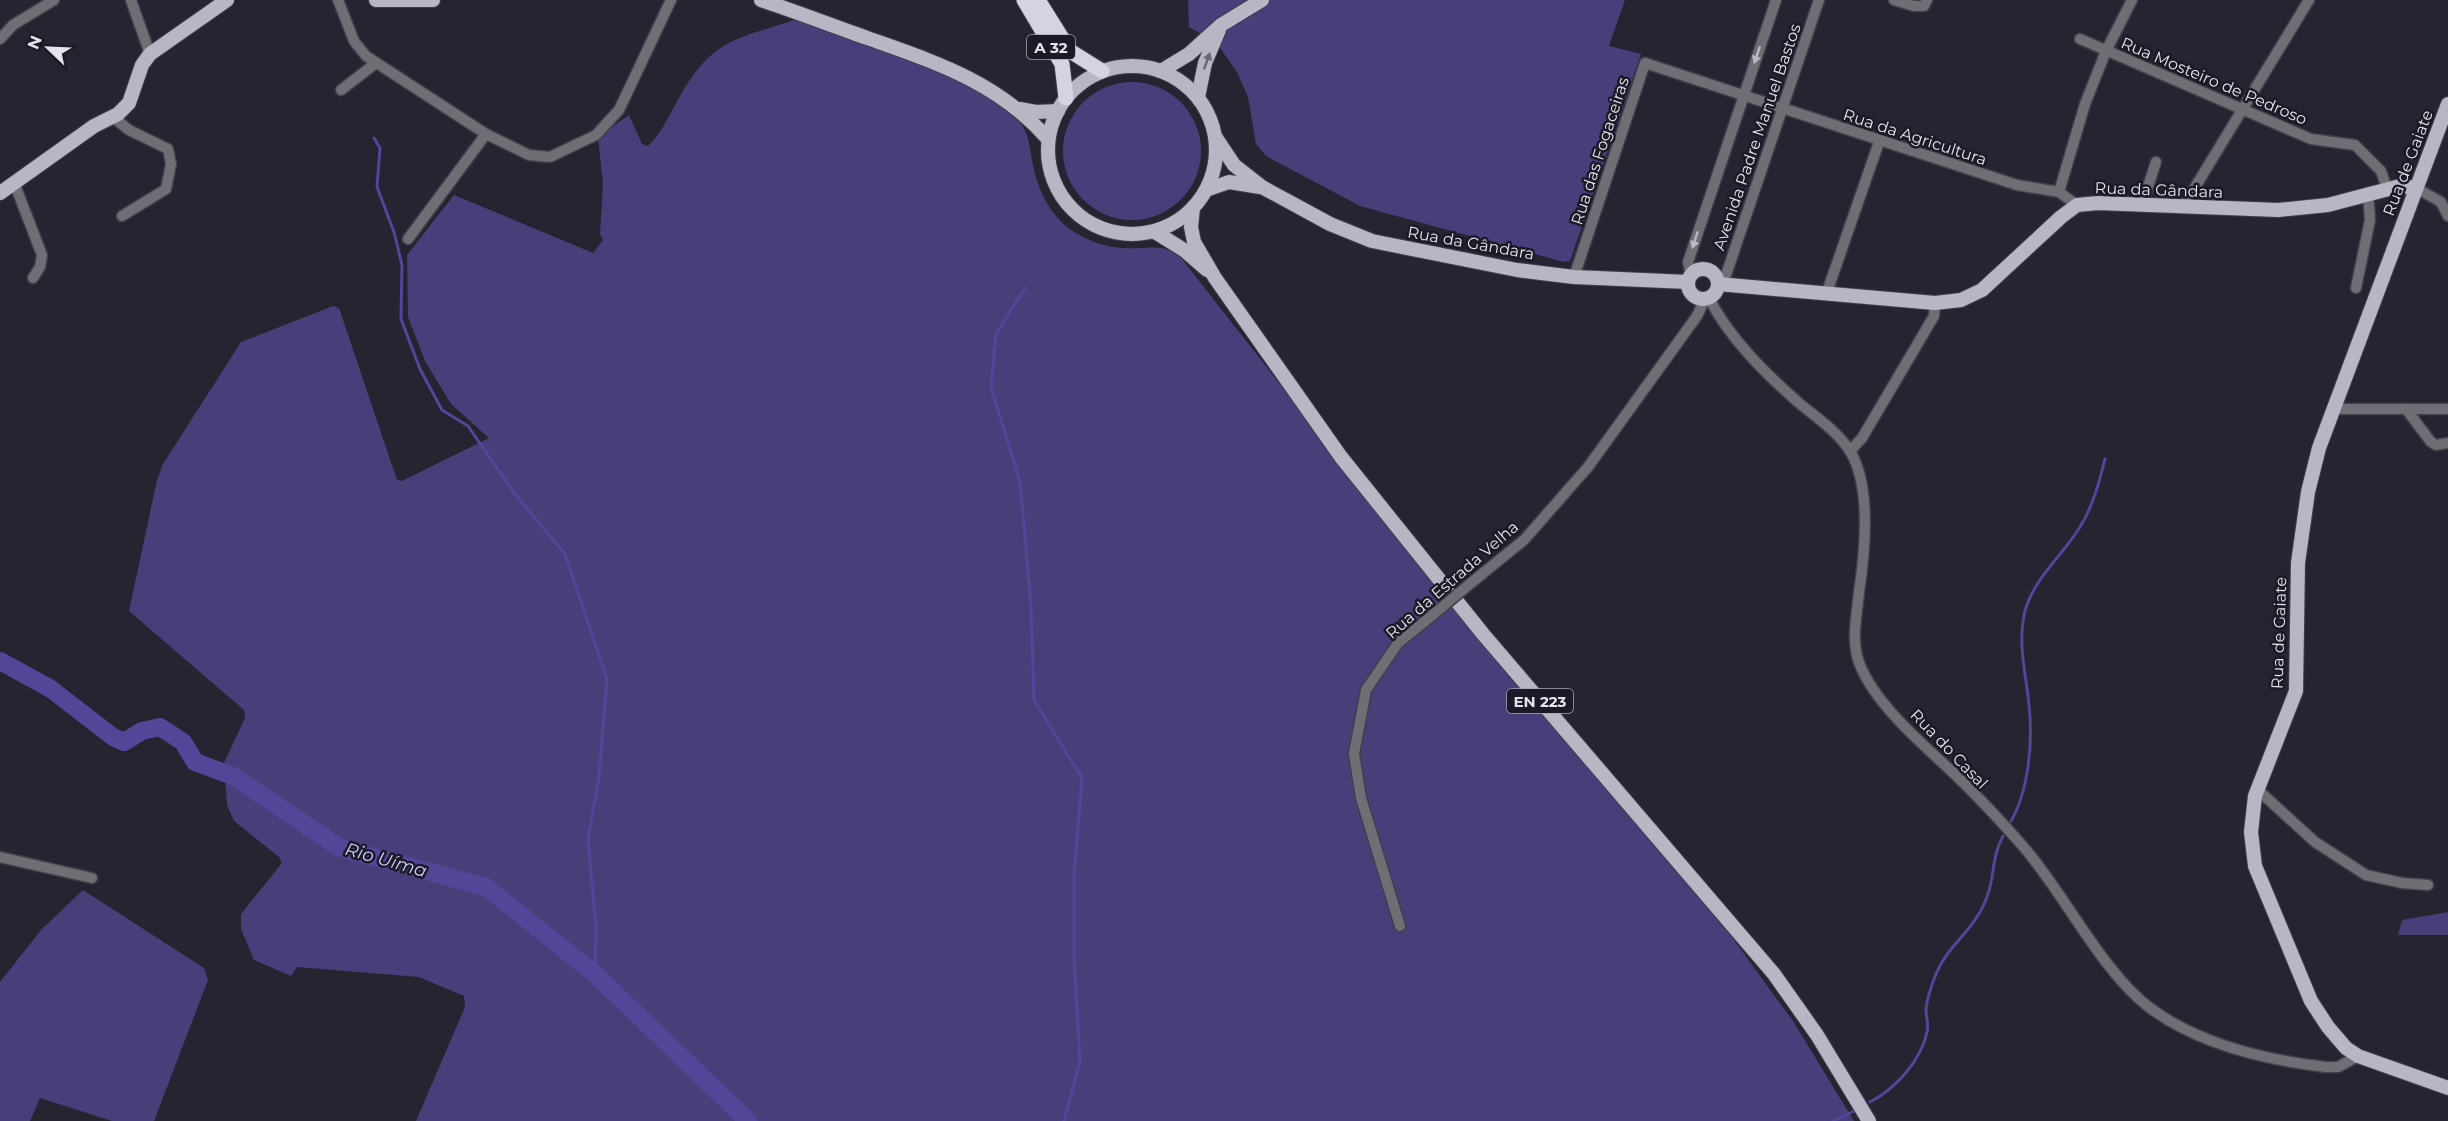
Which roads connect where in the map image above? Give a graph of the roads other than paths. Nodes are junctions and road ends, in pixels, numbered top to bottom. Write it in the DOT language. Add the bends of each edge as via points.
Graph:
graph roads {
  1 [pos="54,0"];
  2 [pos="131,0"];
  3 [pos="227,0"];
  4 [pos="338,0"];
  5 [pos="376,0"];
  6 [pos="433,0"];
  7 [pos="671,0"];
  8 [pos="761,0"];
  9 [pos="1024,0"];
  10 [pos="1038,0"];
  11 [pos="1262,0"];
  12 [pos="1776,0"];
  13 [pos="1819,0"];
  14 [pos="1894,0"];
  15 [pos="2133,0"];
  16 [pos="2309,0"];
  17 [pos="403,1"];
  18 [pos="1926,3"];
  19 [pos="1221,26"];
  20 [pos="0,39"];
  21 [pos="2080,39"];
  22 [pos="2106,51"];
  23 [pos="150,54"];
  24 [pos="376,63"];
  25 [pos="1102,71"];
  26 [pos="1161,71"];
  27 [pos="341,90"];
  28 [pos="1743,96"];
  29 [pos="1198,97"];
  30 [pos="1062,104"];
  31 [pos="2448,104"];
  32 [pos="1018,108"];
  33 [pos="2242,109"];
  34 [pos="1781,110"];
  35 [pos="113,117"];
  36 [pos="486,134"];
  37 [pos="1215,138"];
  38 [pos="1048,140"];
  39 [pos="1879,142"];
  40 [pos="2156,162"];
  41 [pos="15,185"];
  42 [pos="1262,187"];
  43 [pos="2416,188"];
  44 [pos="2387,189"];
  45 [pos="1206,190"];
  46 [pos="2059,192"];
  47 [pos="0,193"];
  48 [pos="2368,193"];
  49 [pos="2142,205"];
  50 [pos="2077,206"];
  51 [pos="2183,207"];
  52 [pos="1193,208"];
  53 [pos="2447,210"];
  54 [pos="122,216"];
  55 [pos="1155,232"];
  56 [pos="408,239"];
  57 [pos="1574,277"];
  58 [pos="33,278"];
  59 [pos="1215,278"];
  60 [pos="1689,279"];
  61 [pos="1718,282"];
  62 [pos="2356,288"];
  63 [pos="1827,292"];
  64 [pos="1707,299"];
  65 [pos="1935,303"];
  66 [pos="2334,409"];
  67 [pos="2406,409"];
  68 [pos="2448,409"];
  69 [pos="2448,443"];
  70 [pos="1850,451"];
  71 [pos="2258,790"];
  72 [pos="0,857"];
  73 [pos="92,878"];
  74 [pos="2428,885"];
  75 [pos="1400,926"];
  76 [pos="2358,1056"];
  77 [pos="2448,1088"];
  78 [pos="1869,1121"];
  1 -- 20 [label="street" via="13,25"];
  2 -- 23 [label="street"];
  3 -- 23 [label="main road"];
  4 -- 24 [label="street" via="354,41"];
  5 -- 17 [label="main road"];
  6 -- 17 [label="main road"];
  7 -- 36 [label="street" via="620,110 596,135 550,157 529,155"];
  8 -- 32 [label="main road" via="939,63"];
  9 -- 30 [label="highway, A 32" via="1062,64"];
  10 -- 25 [label="highway, A 32" via="1071,51"];
  11 -- 19 [label="main road"];
  12 -- 28 [label="street, Avenida Padre Manuel Bastos, one-way"];
  13 -- 34 [label="street, Avenida Padre Manuel Bastos"];
  14 -- 18 [label="street" via="1914,6"];
  15 -- 22 [label="street"];
  16 -- 33 [label="street"];
  19 -- 26 [label="main road" via="1189,54"];
  29 -- 19 [label="main road, one-way" via="1205,63"];
  21 -- 22 [label="street, Rua Mosteiro de Pedroso"];
  22 -- 33 [label="street, Rua Mosteiro de Pedroso"];
  22 -- 46 [label="street" via="2085,104"];
  23 -- 35 [label="main road" via="142,65 129,103"];
  24 -- 27 [label="street"];
  24 -- 36 [label="street"];
  25 -- 26 [label="main road" via="1132,66"];
  25 -- 30 [label="main road"];
  26 -- 29 [label="main road"];
  28 -- 34 [label="street, Rua da Agricultura"];
  28 -- 57 [label="street, Rua das Fogaceiras" via="1644,63"];
  28 -- 60 [label="street, Avenida Padre Manuel Bastos, one-way" via="1688,262"];
  29 -- 37 [label="main road"];
  30 -- 32 [label="main road" via="1036,112"];
  30 -- 38 [label="main road"];
  31 -- 43 [label="main road, Rua de Gaiate"];
  32 -- 38 [label="main road"];
  33 -- 44 [label="street, Rua Mosteiro de Pedroso" via="2311,139 2355,145 2381,171"];
  33 -- 51 [label="street"];
  34 -- 39 [label="street, Rua da Agricultura"];
  34 -- 61 [label="street, Avenida Padre Manuel Bastos" via="1726,275"];
  35 -- 41 [label="main road" via="94,126"];
  35 -- 54 [label="street" via="138,136 168,149 171,164 166,189"];
  36 -- 56 [label="street"];
  37 -- 42 [label="main road, Rua da Gândara" via="1234,165"];
  37 -- 45 [label="main road" via="1215,165"];
  38 -- 55 [label="main road" via="1050,170 1071,209 1110,232"];
  39 -- 46 [label="street, Rua da Agricultura" via="2017,185"];
  39 -- 63 [label="street"];
  40 -- 49 [label="street"];
  41 -- 47 [label="main road"];
  41 -- 58 [label="street" via="42,255"];
  42 -- 45 [label="main road, Rua da Gândara" via="1228,182"];
  42 -- 57 [label="main road, Rua da Gândara" via="1330,224 1372,241"];
  43 -- 44 [label="main road, Rua da Gândara"];
  43 -- 53 [label="street"];
  43 -- 66 [label="main road, Rua de Gaiate"];
  44 -- 48 [label="main road, Rua da Gândara"];
  45 -- 52 [label="main road"];
  46 -- 50 [label="street, Rua da Agricultura"];
  48 -- 51 [label="main road, Rua da Gândara" via="2306,209"];
  48 -- 62 [label="street" via="2370,220"];
  49 -- 50 [label="main road, Rua da Gândara"];
  49 -- 51 [label="main road, Rua da Gândara"];
  50 -- 65 [label="main road, Rua da Gândara" via="1982,290 1961,300"];
  52 -- 55 [label="main road"];
  52 -- 59 [label="main road, EN 223" via="1194,242"];
  55 -- 59 [label="main road, EN 223" via="1184,250"];
  57 -- 60 [label="main road, Rua da Gândara"];
  59 -- 78 [label="main road, EN 223" via="1341,457 1483,634 1774,974 1817,1035"];
  60 -- 61 [label="main road, Rua da Gândara" via="1703,269 1712,272"];
  60 -- 64 [label="main road" via="1692,295"];
  61 -- 63 [label="main road, Rua da Gândara"];
  61 -- 64 [label="main road" via="1715,293"];
  63 -- 65 [label="main road, Rua da Gândara"];
  64 -- 70 [label="street, Rua do Casal" via="1776,383"];
  64 -- 75 [label="street, Rua da Estrada Velha, bridge" via="1588,467 1524,540 1398,643 1366,690 1354,754 1361,798"];
  65 -- 70 [label="street" via="1934,316 1862,438"];
  66 -- 67 [label="street"];
  66 -- 71 [label="main road, Rua de Gaiate" via="2308,492 2298,563 2296,692"];
  67 -- 68 [label="street"];
  67 -- 69 [label="street" via="2431,442"];
  70 -- 76 [label="street, Rua do Casal" via="1858,468 1863,500 1865,553 1854,636 1858,658 1869,683 1906,729 2022,845 2120,978 2150,1007 2190,1032 2237,1050 2326,1067 2338,1067"];
  71 -- 74 [label="street" via="2315,842 2366,875"];
  71 -- 76 [label="main road, Rua de Gaiate" via="2251,832 2255,866 2312,1001 2328,1027"];
  72 -- 73 [label="street"];
  76 -- 77 [label="main road, Rua de Gaiate"];
}
